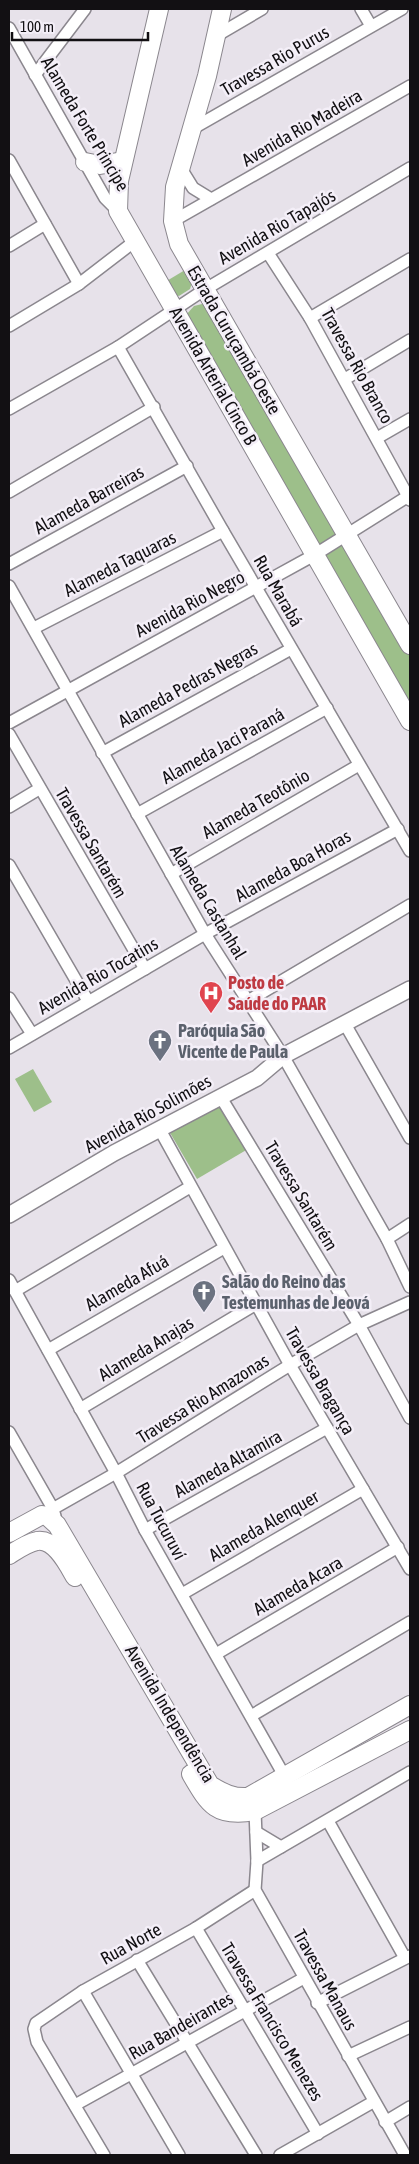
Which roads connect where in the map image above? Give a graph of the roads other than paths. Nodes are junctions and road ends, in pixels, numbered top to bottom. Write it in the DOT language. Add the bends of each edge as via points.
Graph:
graph roads {
  1 [pos="85,9"];
  2 [pos="159,9"];
  3 [pos="222,9"];
  4 [pos="262,9"];
  5 [pos="361,9"];
  6 [pos="402,9"];
  7 [pos="371,26"];
  8 [pos="9,28"];
  9 [pos="216,36"];
  10 [pos="35,75"];
  11 [pos="409,89"];
  12 [pos="192,129"];
  13 [pos="9,160"];
  14 [pos="123,161"];
  15 [pos="84,162"];
  16 [pos="180,167"];
  17 [pos="410,168"];
  18 [pos="211,199"];
  19 [pos="118,211"];
  20 [pos="174,221"];
  21 [pos="45,224"];
  22 [pos="135,241"];
  23 [pos="9,246"];
  24 [pos="268,253"];
  25 [pos="410,259"];
  26 [pos="79,284"];
  27 [pos="204,290"];
  28 [pos="176,310"];
  29 [pos="310,318"];
  30 [pos="9,326"];
  31 [pos="410,340"];
  32 [pos="118,347"];
  33 [pos="345,379"];
  34 [pos="154,407"];
  35 [pos="9,409"];
  36 [pos="410,419"];
  37 [pos="377,438"];
  38 [pos="187,466"];
  39 [pos="9,492"];
  40 [pos="410,497"];
  41 [pos="222,531"];
  42 [pos="348,535"];
  43 [pos="314,555"];
  44 [pos="9,564"];
  45 [pos="9,586"];
  46 [pos="257,587"];
  47 [pos="34,628"];
  48 [pos="410,646"];
  49 [pos="291,649"];
  50 [pos="66,690"];
  51 [pos="327,708"];
  52 [pos="410,720"];
  53 [pos="9,723"];
  54 [pos="9,734"];
  55 [pos="102,753"];
  56 [pos="358,765"];
  57 [pos="39,789"];
  58 [pos="9,807"];
  59 [pos="136,814"];
  60 [pos="398,829"];
  61 [pos="410,851"];
  62 [pos="9,865"];
  63 [pos="171,874"];
  64 [pos="410,905"];
  65 [pos="205,934"];
  66 [pos="145,969"];
  67 [pos="410,989"];
  68 [pos="9,998"];
  69 [pos="88,1001"];
  70 [pos="248,1001"];
  71 [pos="345,1024"];
  72 [pos="32,1034"];
  73 [pos="9,1048"];
  74 [pos="283,1056"];
  75 [pos="220,1096"];
  76 [pos="160,1130"];
  77 [pos="410,1138"];
  78 [pos="190,1187"];
  79 [pos="9,1215"];
  80 [pos="410,1224"];
  81 [pos="387,1239"];
  82 [pos="224,1248"];
  83 [pos="9,1280"];
  84 [pos="410,1286"];
  85 [pos="15,1291"];
  86 [pos="410,1302"];
  87 [pos="256,1304"];
  88 [pos="358,1325"];
  89 [pos="48,1350"];
  90 [pos="290,1365"];
  91 [pos="80,1409"];
  92 [pos="410,1418"];
  93 [pos="327,1428"];
  94 [pos="9,1432"];
  95 [pos="116,1473"];
  96 [pos="363,1489"];
  97 [pos="51,1516"];
  98 [pos="145,1530"];
  99 [pos="9,1533"];
  100 [pos="398,1547"];
  101 [pos="9,1555"];
  102 [pos="410,1569"];
  103 [pos="182,1594"];
  104 [pos="410,1622"];
  105 [pos="216,1654"];
  106 [pos="410,1706"];
  107 [pos="252,1716"];
  108 [pos="410,1730"];
  109 [pos="410,1772"];
  110 [pos="285,1776"];
  111 [pos="255,1811"];
  112 [pos="328,1820"];
  113 [pos="256,1832"];
  114 [pos="281,1847"];
  115 [pos="257,1860"];
  116 [pos="255,1890"];
  117 [pos="196,1928"];
  118 [pos="408,1957"];
  119 [pos="137,1960"];
  120 [pos="304,1978"];
  121 [pos="83,1990"];
  122 [pos="317,2003"];
  123 [pos="244,2010"];
  124 [pos="410,2027"];
  125 [pos="187,2044"];
  126 [pos="348,2056"];
  127 [pos="133,2074"];
  128 [pos="373,2102"];
  129 [pos="75,2105"];
  130 [pos="410,2107"];
  131 [pos="385,2122"];
  132 [pos="318,2134"];
  133 [pos="104,2155"];
  134 [pos="179,2155"];
  135 [pos="256,2155"];
  136 [pos="280,2155"];
  137 [pos="405,2155"];
  1 -- 10 [label="street"];
  2 -- 14 [label="main road"];
  3 -- 9 [label="main road, Estrada Curuçambá Oeste"];
  4 -- 9 [label="street"];
  5 -- 7 [label="street"];
  6 -- 7 [label="street, Travessa Rio Purus"];
  7 -- 12 [label="street, Travessa Rio Purus"];
  8 -- 10 [label="street, Alameda Forte Principe"];
  9 -- 12 [label="main road, Estrada Curuçambá Oeste"];
  10 -- 15 [label="street, Alameda Forte Principe"];
  11 -- 18 [label="street, Avenida Rio Madeira"];
  12 -- 16 [label="main road, Estrada Curuçambá Oeste"];
  13 -- 21 [label="street"];
  14 -- 15 [label="main road" via="100,165"];
  14 -- 19 [label="main road"];
  15 -- 19 [label="street, Alameda Forte Principe" via="105,198"];
  16 -- 18 [label="street" via="193,188"];
  16 -- 20 [label="main road, Estrada Curuçambá Oeste" via="175,187"];
  17 -- 24 [label="street, Avenida Rio Tapajós"];
  18 -- 20 [label="street, Avenida Rio Madeira"];
  19 -- 22 [label="main road, Avenida Arterial Cinco B"];
  20 -- 27 [label="main road, Estrada Curuçambá Oeste" via="179,244"];
  21 -- 23 [label="street"];
  21 -- 26 [label="street"];
  22 -- 26 [label="street"];
  22 -- 28 [label="main road, Avenida Arterial Cinco B"];
  24 -- 27 [label="street, Avenida Rio Tapajós"];
  24 -- 29 [label="street, Travessa Rio Branco"];
  25 -- 29 [label="street"];
  26 -- 30 [label="street"];
  27 -- 28 [label="street, Avenida Rio Tapajós"];
  27 -- 42 [label="main road, Estrada Curuçambá Oeste"];
  28 -- 32 [label="street, Avenida Rio Tapajós"];
  28 -- 43 [label="main road, Avenida Arterial Cinco B"];
  29 -- 33 [label="street, Travessa Rio Branco"];
  31 -- 33 [label="street"];
  32 -- 34 [label="street, Rua Marabá"];
  32 -- 35 [label="street, Avenida Rio Tapajós"];
  33 -- 37 [label="street, Travessa Rio Branco"];
  34 -- 38 [label="street, Rua Marabá"];
  34 -- 39 [label="street"];
  36 -- 37 [label="street"];
  37 -- 40 [label="street, Travessa Rio Branco"];
  38 -- 41 [label="street, Rua Marabá"];
  38 -- 44 [label="street, Alameda Barreiras"];
  40 -- 42 [label="street, Avenida Rio Negro"];
  41 -- 46 [label="street, Rua Marabá"];
  41 -- 47 [label="street, Alameda Taquaras"];
  42 -- 43 [label="street, Avenida Rio Negro"];
  42 -- 48 [label="main road, Estrada Curuçambá Oeste"];
  43 -- 46 [label="street, Avenida Rio Negro"];
  43 -- 52 [label="main road, Avenida Arterial Cinco B"];
  45 -- 47 [label="street, Alameda Castanhal"];
  46 -- 49 [label="street, Rua Marabá"];
  46 -- 50 [label="street, Avenida Rio Negro"];
  47 -- 50 [label="street, Alameda Castanhal"];
  49 -- 51 [label="street, Rua Marabá"];
  49 -- 55 [label="street, Alameda Pedras Negras"];
  50 -- 53 [label="street, Avenida Rio Negro"];
  50 -- 55 [label="street, Alameda Castanhal"];
  51 -- 56 [label="street, Rua Marabá"];
  51 -- 59 [label="street, Alameda Jaci Paraná"];
  54 -- 57 [label="street, Travessa Santarém"];
  55 -- 59 [label="street, Alameda Castanhal"];
  56 -- 60 [label="street, Rua Marabá"];
  56 -- 63 [label="street, Alameda Teotônio"];
  57 -- 58 [label="street"];
  57 -- 66 [label="street, Travessa Santarém"];
  59 -- 63 [label="street, Alameda Castanhal"];
  60 -- 61 [label="street, Rua Marabá"];
  60 -- 65 [label="street, Alameda Boa Horas"];
  62 -- 69 [label="street"];
  63 -- 65 [label="street, Alameda Castanhal"];
  64 -- 70 [label="street"];
  65 -- 66 [label="street, Avenida Rio Tocatins"];
  65 -- 70 [label="street, Alameda Castanhal"];
  66 -- 69 [label="street, Avenida Rio Tocatins"];
  67 -- 71 [label="main road, Avenida Rio Solimões"];
  68 -- 72 [label="street"];
  69 -- 72 [label="street, Avenida Rio Tocatins"];
  70 -- 74 [label="street, Alameda Castanhal"];
  71 -- 74 [label="main road, Avenida Rio Solimões"];
  71 -- 77 [label="street"];
  72 -- 73 [label="street, Avenida Rio Tocatins"];
  74 -- 75 [label="main road, Avenida Rio Solimões" via="257,1078"];
  74 -- 81 [label="street, Alameda Castanhal"];
  75 -- 76 [label="main road, Avenida Rio Solimões"];
  75 -- 88 [label="street, Travessa Santarém"];
  76 -- 78 [label="street, Travessa Bragança"];
  76 -- 79 [label="main road, Avenida Rio Solimões" via="114,1153"];
  78 -- 82 [label="street, Travessa Bragança"];
  78 -- 85 [label="street"];
  80 -- 81 [label="street"];
  81 -- 84 [label="street, Alameda Castanhal"];
  82 -- 87 [label="street, Travessa Bragança"];
  82 -- 89 [label="street, Alameda Afuá"];
  83 -- 85 [label="street, Rua Tucuruví"];
  85 -- 89 [label="street, Rua Tucuruví"];
  86 -- 88 [label="street, Travessa Rio Amazonas"];
  87 -- 90 [label="street, Travessa Bragança"];
  87 -- 91 [label="street, Alameda Anajas"];
  88 -- 90 [label="street, Travessa Rio Amazonas"];
  88 -- 92 [label="street, Travessa Santarém"];
  89 -- 91 [label="street, Rua Tucuruví"];
  90 -- 93 [label="street, Travessa Bragança"];
  90 -- 95 [label="street, Travessa Rio Amazonas"];
  91 -- 95 [label="street, Rua Tucuruví"];
  93 -- 96 [label="street, Travessa Bragança"];
  93 -- 98 [label="street, Alameda Altamira"];
  94 -- 97 [label="street"];
  95 -- 97 [label="street, Travessa Rio Amazonas"];
  95 -- 98 [label="street, Rua Tucuruví"];
  96 -- 100 [label="street, Travessa Bragança"];
  96 -- 103 [label="street, Alameda Alenquer"];
  97 -- 99 [label="main road"];
  97 -- 110 [label="main road, Avenida Independência" via="210,1785 229,1796 248,1797"];
  98 -- 103 [label="street, Rua Tucuruví"];
  100 -- 102 [label="street, Travessa Bragança"];
  100 -- 105 [label="street, Alameda Acara"];
  101 -- 111 [label="main road, Avenida Independência" via="36,1541 51,1545 66,1562 206,1800 226,1812"];
  103 -- 105 [label="street, Rua Tucuruví"];
  104 -- 107 [label="street"];
  105 -- 107 [label="street, Rua Tucuruví"];
  106 -- 110 [label="main road, Avenida Independência"];
  107 -- 110 [label="street, Rua Tucuruví"];
  108 -- 111 [label="main road, Avenida Independência"];
  109 -- 112 [label="street"];
  111 -- 113 [label="street"];
  112 -- 114 [label="street"];
  112 -- 118 [label="street"];
  113 -- 114 [label="street"];
  113 -- 115 [label="street"];
  114 -- 115 [label="street"];
  115 -- 116 [label="street"];
  116 -- 117 [label="street, Rua Norte"];
  116 -- 120 [label="street, Travessa Manaus"];
  117 -- 119 [label="street, Rua Norte"];
  117 -- 123 [label="street, Travessa Francisco Menezes"];
  118 -- 122 [label="street"];
  119 -- 121 [label="street, Rua Norte"];
  119 -- 125 [label="street"];
  120 -- 122 [label="street, Travessa Manaus"];
  120 -- 123 [label="street, Rua Bandeirantes"];
  121 -- 127 [label="street"];
  121 -- 129 [label="street, Rua Norte" via="36,2022 34,2029"];
  122 -- 126 [label="street, Travessa Manaus"];
  123 -- 125 [label="street, Rua Bandeirantes"];
  123 -- 132 [label="street, Travessa Francisco Menezes"];
  124 -- 126 [label="street"];
  125 -- 127 [label="street, Rua Bandeirantes"];
  125 -- 135 [label="street"];
  126 -- 128 [label="street, Travessa Manaus"];
  127 -- 129 [label="street, Rua Bandeirantes"];
  127 -- 134 [label="street"];
  128 -- 131 [label="street, Travessa Manaus"];
  128 -- 132 [label="street"];
  129 -- 133 [label="street"];
  130 -- 131 [label="street"];
  131 -- 137 [label="street, Travessa Manaus"];
  132 -- 136 [label="street"];
}
